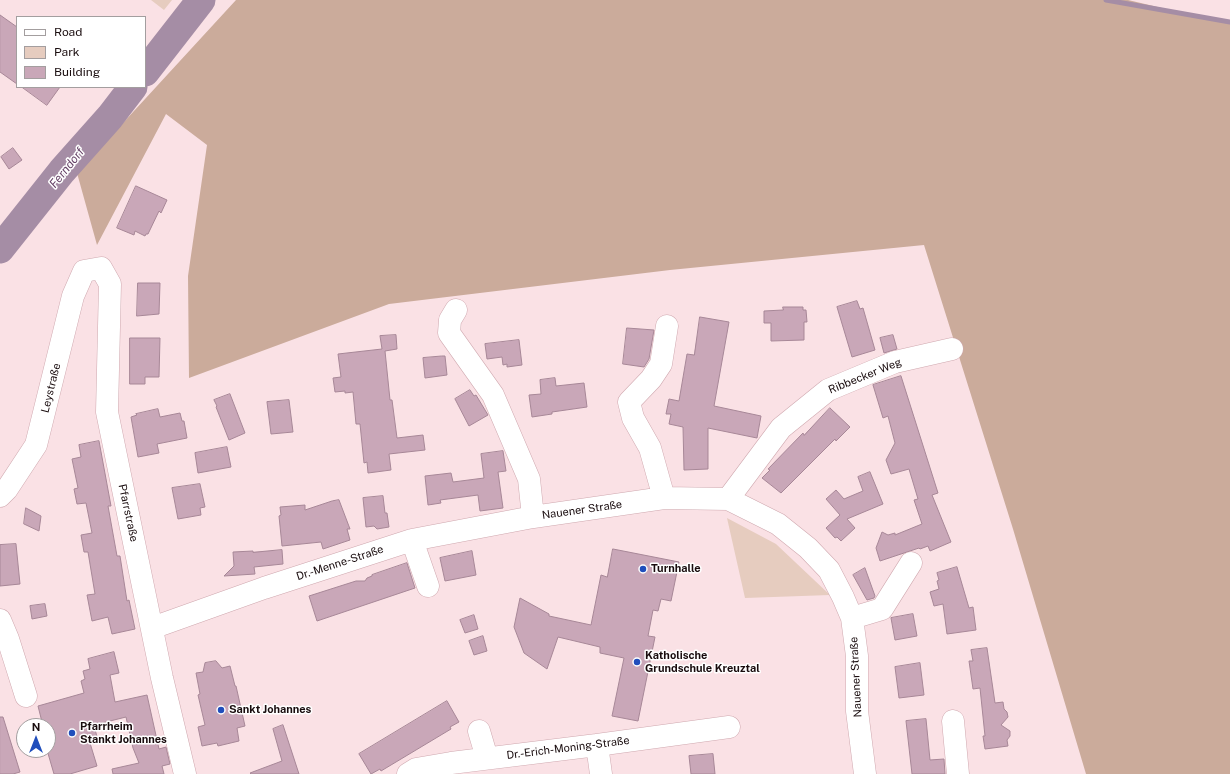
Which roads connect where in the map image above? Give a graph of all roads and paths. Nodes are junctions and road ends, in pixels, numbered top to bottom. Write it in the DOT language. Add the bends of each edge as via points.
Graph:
graph roads {
  1 [pos="84,271"];
  2 [pos="456,310"];
  3 [pos="667,326"];
  4 [pos="952,349"];
  5 [pos="0,496"];
  6 [pos="664,498"];
  7 [pos="728,499"];
  8 [pos="533,517"];
  9 [pos="412,540"];
  10 [pos="911,563"];
  11 [pos="428,586"];
  12 [pos="852,618"];
  13 [pos="0,620"];
  14 [pos="152,628"];
  15 [pos="26,696"];
  16 [pos="953,721"];
  17 [pos="729,726"];
  18 [pos="480,731"];
  19 [pos="597,745"];
  20 [pos="487,758"];
  21 [pos="451,768"];
  22 [pos="185,774"];
  23 [pos="408,774"];
  24 [pos="601,774"];
  25 [pos="865,774"];
  26 [pos="958,774"];
  1 -- 5 [label="street, Leystraße" via="73,296 36,445"];
  1 -- 14 [label="street, Pfarrstraße" via="101,268 110,284 107,412"];
  2 -- 8 [label="street" via="450,320 449,333 493,395 529,479"];
  3 -- 6 [label="street" via="661,364 630,402 633,418 650,448"];
  4 -- 7 [label="street, Ribbecker Weg" via="895,362 828,390 781,428"];
  6 -- 7 [label="street, Nauener Straße"];
  6 -- 8 [label="street, Nauener Straße"];
  7 -- 12 [label="street, Nauener Straße" via="778,524 808,548 829,570"];
  8 -- 9 [label="street, Dr.-Menne-Straße"];
  9 -- 11 [label="street"];
  9 -- 14 [label="street, Dr.-Menne-Straße"];
  10 -- 12 [label="street" via="882,609"];
  12 -- 25 [label="street, Nauener Straße" via="857,656 857,711"];
  13 -- 15 [label="street"];
  14 -- 22 [label="street, Pfarrstraße"];
  16 -- 26 [label="street"];
  17 -- 19 [label="street, Dr.-Erich-Moning-Straße"];
  18 -- 20 [label="street"];
  19 -- 20 [label="street, Dr.-Erich-Moning-Straße"];
  19 -- 24 [label="street"];
  20 -- 21 [label="street, Dr.-Erich-Moning-Straße"];
  21 -- 23 [label="street, Dr.-Erich-Moning-Straße" via="416,769"];
}
